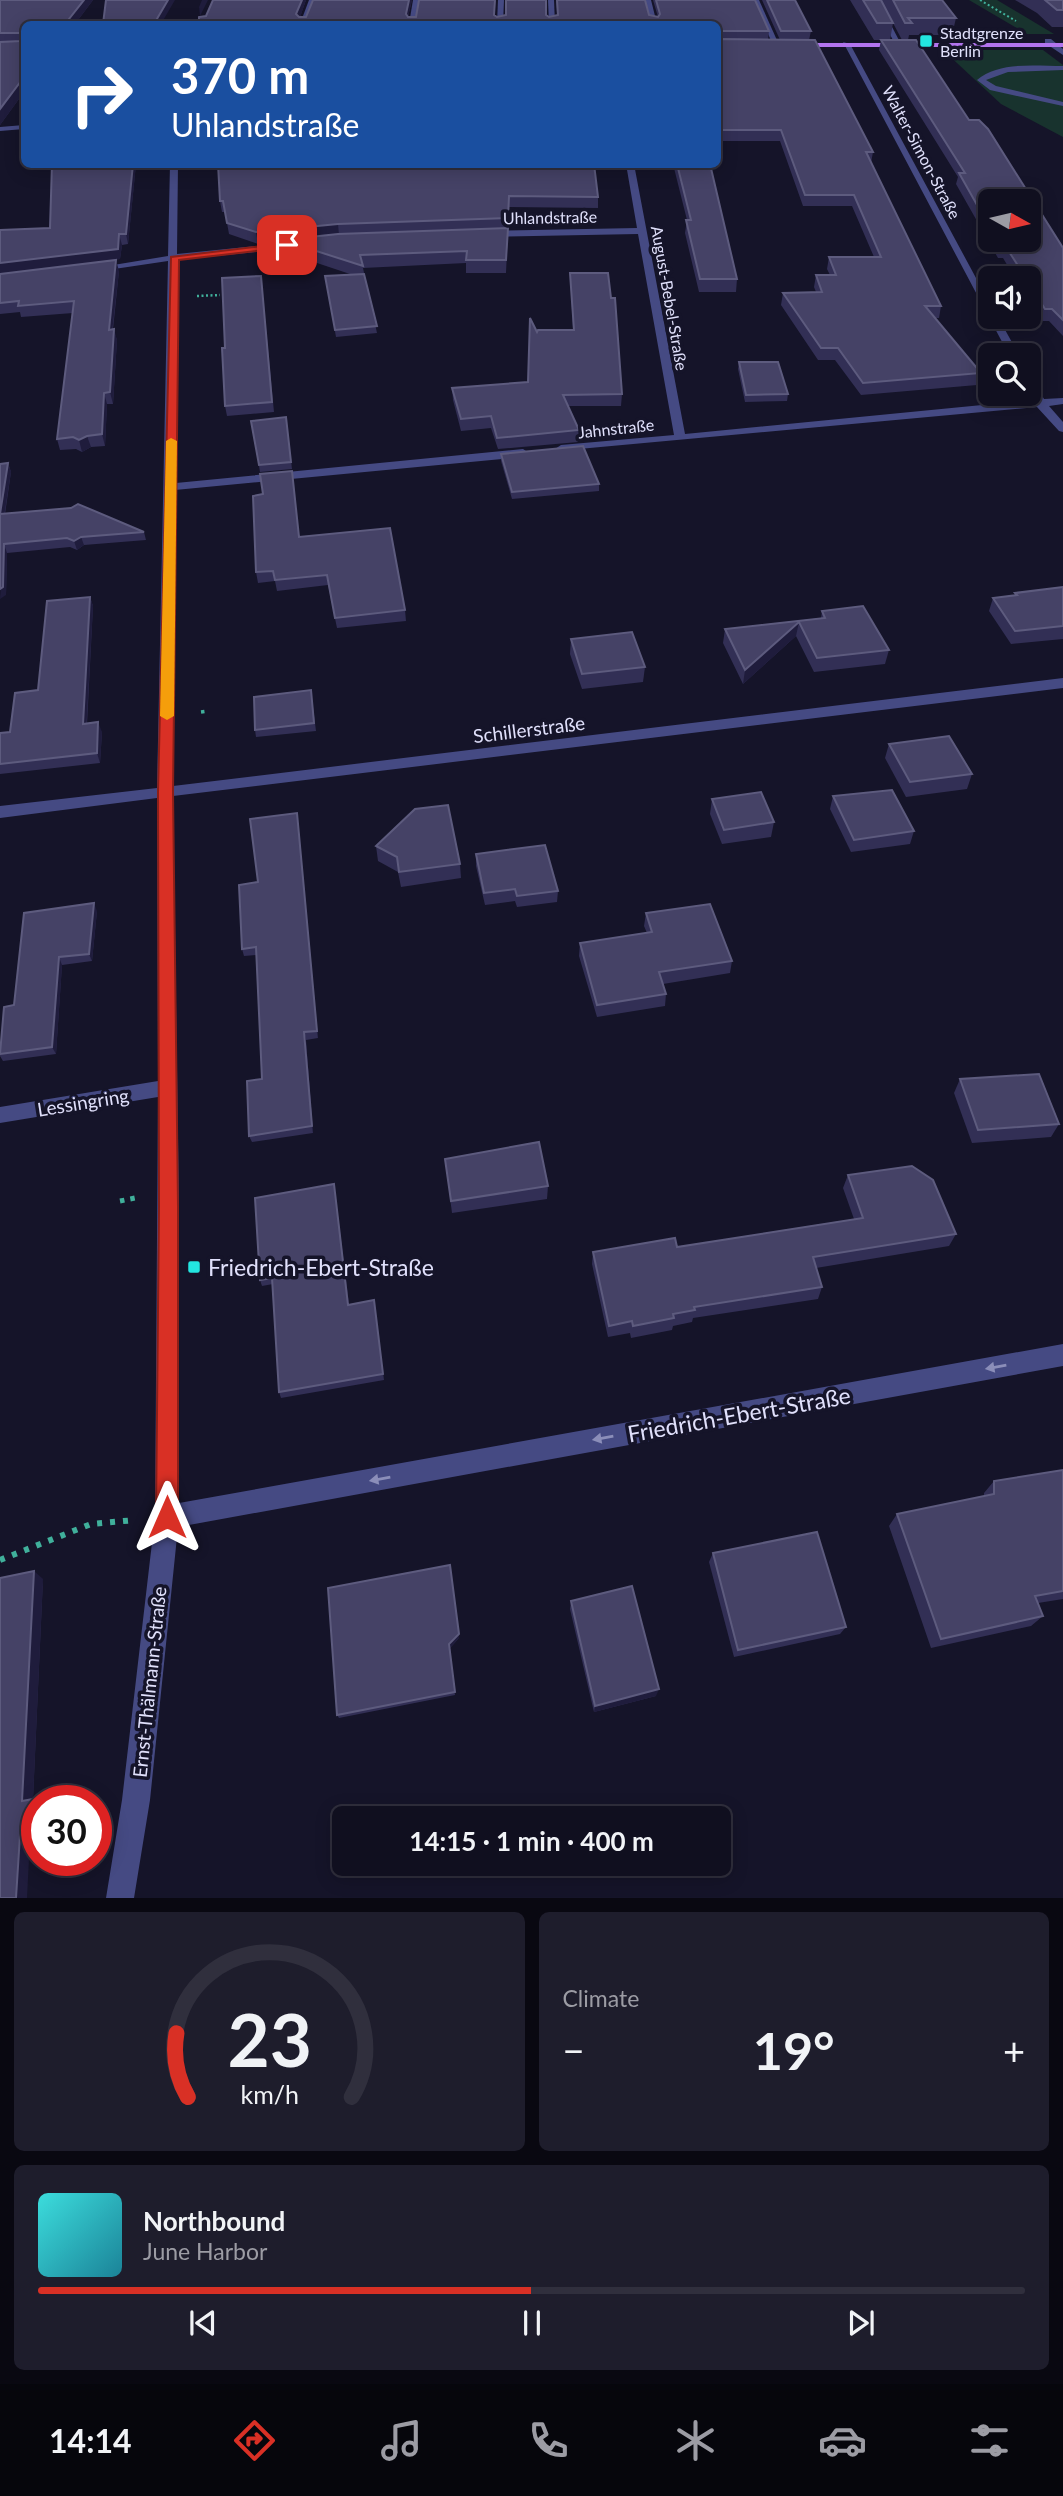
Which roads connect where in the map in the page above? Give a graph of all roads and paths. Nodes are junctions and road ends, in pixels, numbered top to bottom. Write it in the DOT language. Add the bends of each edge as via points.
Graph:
graph roads {
  1 [pos="312,0"];
  2 [pos="416,0"];
  3 [pos="502,0"];
  4 [pos="551,0"];
  5 [pos="648,0"];
  6 [pos="756,0"];
  7 [pos="874,0"];
  8 [pos="980,0"];
  9 [pos="304,21"];
  10 [pos="412,21"];
  11 [pos="500,21"];
  12 [pos="552,21"];
  13 [pos="653,21"];
  14 [pos="1025,27"];
  15 [pos="1051,43"];
  16 [pos="846,44"];
  17 [pos="899,44"];
  18 [pos="1063,44"];
  19 [pos="765,45"];
  20 [pos="777,45"];
  21 [pos="1063,53"];
  22 [pos="1063,68"];
  23 [pos="1063,104"];
  24 [pos="21,127"];
  25 [pos="0,129"];
  26 [pos="174,168"];
  27 [pos="631,168"];
  28 [pos="641,231"];
  29 [pos="471,234"];
  30 [pos="319,243"];
  31 [pos="175,257"];
  32 [pos="88,270"];
  33 [pos="978,290"];
  34 [pos="220,295"];
  35 [pos="193,297"];
  36 [pos="1063,401"];
  37 [pos="1041,403"];
  38 [pos="1041,404"];
  39 [pos="1009,406"];
  40 [pos="1063,429"];
  41 [pos="680,438"];
  42 [pos="171,487"];
  43 [pos="1063,683"];
  44 [pos="208,711"];
  45 [pos="201,712"];
  46 [pos="165,792"];
  47 [pos="0,812"];
  48 [pos="166,1088"];
  49 [pos="0,1115"];
  50 [pos="135,1198"];
  51 [pos="120,1201"];
  52 [pos="1063,1354"];
  53 [pos="167,1517"];
  54 [pos="0,1560"];
  55 [pos="120,1898"];
  1 -- 9 [label="street"];
  2 -- 10 [label="street"];
  3 -- 11 [label="street"];
  4 -- 12 [label="street"];
  5 -- 13 [label="street"];
  6 -- 20 [label="street"];
  7 -- 17 [label="street"];
  8 -- 14 [label="path"];
  15 -- 17 [label="main road"];
  15 -- 18 [label="main road"];
  15 -- 21 [label="street"];
  16 -- 17 [label="main road"];
  16 -- 20 [label="main road"];
  16 -- 33 [label="street, Walter-Simon-Straße"];
  19 -- 20 [label="main road"];
  22 -- 23 [label="street" via="1002,70 981,80 993,88"];
  24 -- 25 [label="street"];
  26 -- 31 [label="street, Ernst-Thälmann-Straße"];
  27 -- 28 [label="street, August-Bebel-Straße"];
  28 -- 29 [label="street, Uhlandstraße"];
  28 -- 41 [label="street, August-Bebel-Straße"];
  30 -- 31 [label="street"];
  31 -- 32 [label="street"];
  31 -- 42 [label="street, Ernst-Thälmann-Straße"];
  34 -- 35 [label="path"];
  36 -- 37 [label="street, Jahnstraße"];
  38 -- 40 [label="street"];
  39 -- 41 [label="street, Jahnstraße"];
  41 -- 42 [label="street, Jahnstraße"];
  42 -- 46 [label="street, Ernst-Thälmann-Straße"];
  43 -- 46 [label="street, Schillerstraße"];
  44 -- 45 [label="path"];
  46 -- 47 [label="street, Schillerstraße"];
  46 -- 48 [label="street, Ernst-Thälmann-Straße"];
  48 -- 49 [label="street, Lessingring"];
  48 -- 53 [label="street, Ernst-Thälmann-Straße"];
  50 -- 51 [label="path"];
  52 -- 53 [label="street, Friedrich-Ebert-Straße, one-way"];
  53 -- 54 [label="path" via="91,1524"];
  53 -- 55 [label="street, Ernst-Thälmann-Straße" via="136,1800"];
}
